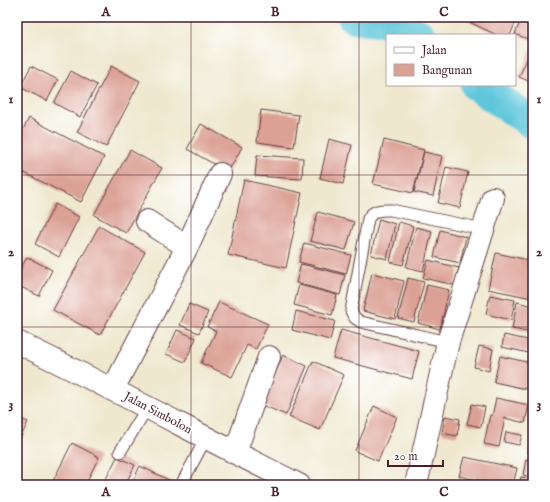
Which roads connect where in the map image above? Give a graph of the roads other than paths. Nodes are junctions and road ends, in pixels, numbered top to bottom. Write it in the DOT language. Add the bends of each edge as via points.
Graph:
graph roads {
  1 [pos="220,174"];
  2 [pos="493,198"];
  3 [pos="147,221"];
  4 [pos="483,229"];
  5 [pos="187,247"];
  6 [pos="17,342"];
  7 [pos="448,342"];
  8 [pos="270,357"];
  9 [pos="113,389"];
  10 [pos="147,408"];
  11 [pos="206,438"];
  12 [pos="120,452"];
  13 [pos="235,453"];
  14 [pos="181,485"];
  15 [pos="299,485"];
  16 [pos="416,485"];
  1 -- 5 [label="street"];
  2 -- 4 [label="street"];
  3 -- 5 [label="street"];
  4 -- 7 [label="street"];
  4 -- 7 [label="lane" via="391,210 374,212 368,218 351,311 361,322"];
  5 -- 9 [label="street"];
  6 -- 9 [label="street, Jalan Simbolon"];
  7 -- 16 [label="street"];
  8 -- 13 [label="street"];
  9 -- 10 [label="street, Jalan Simbolon"];
  10 -- 11 [label="street, Jalan Simbolon"];
  10 -- 12 [label="lane"];
  11 -- 13 [label="street, Jalan Simbolon"];
  11 -- 14 [label="lane"];
  13 -- 15 [label="street, Jalan Simbolon"];
}
